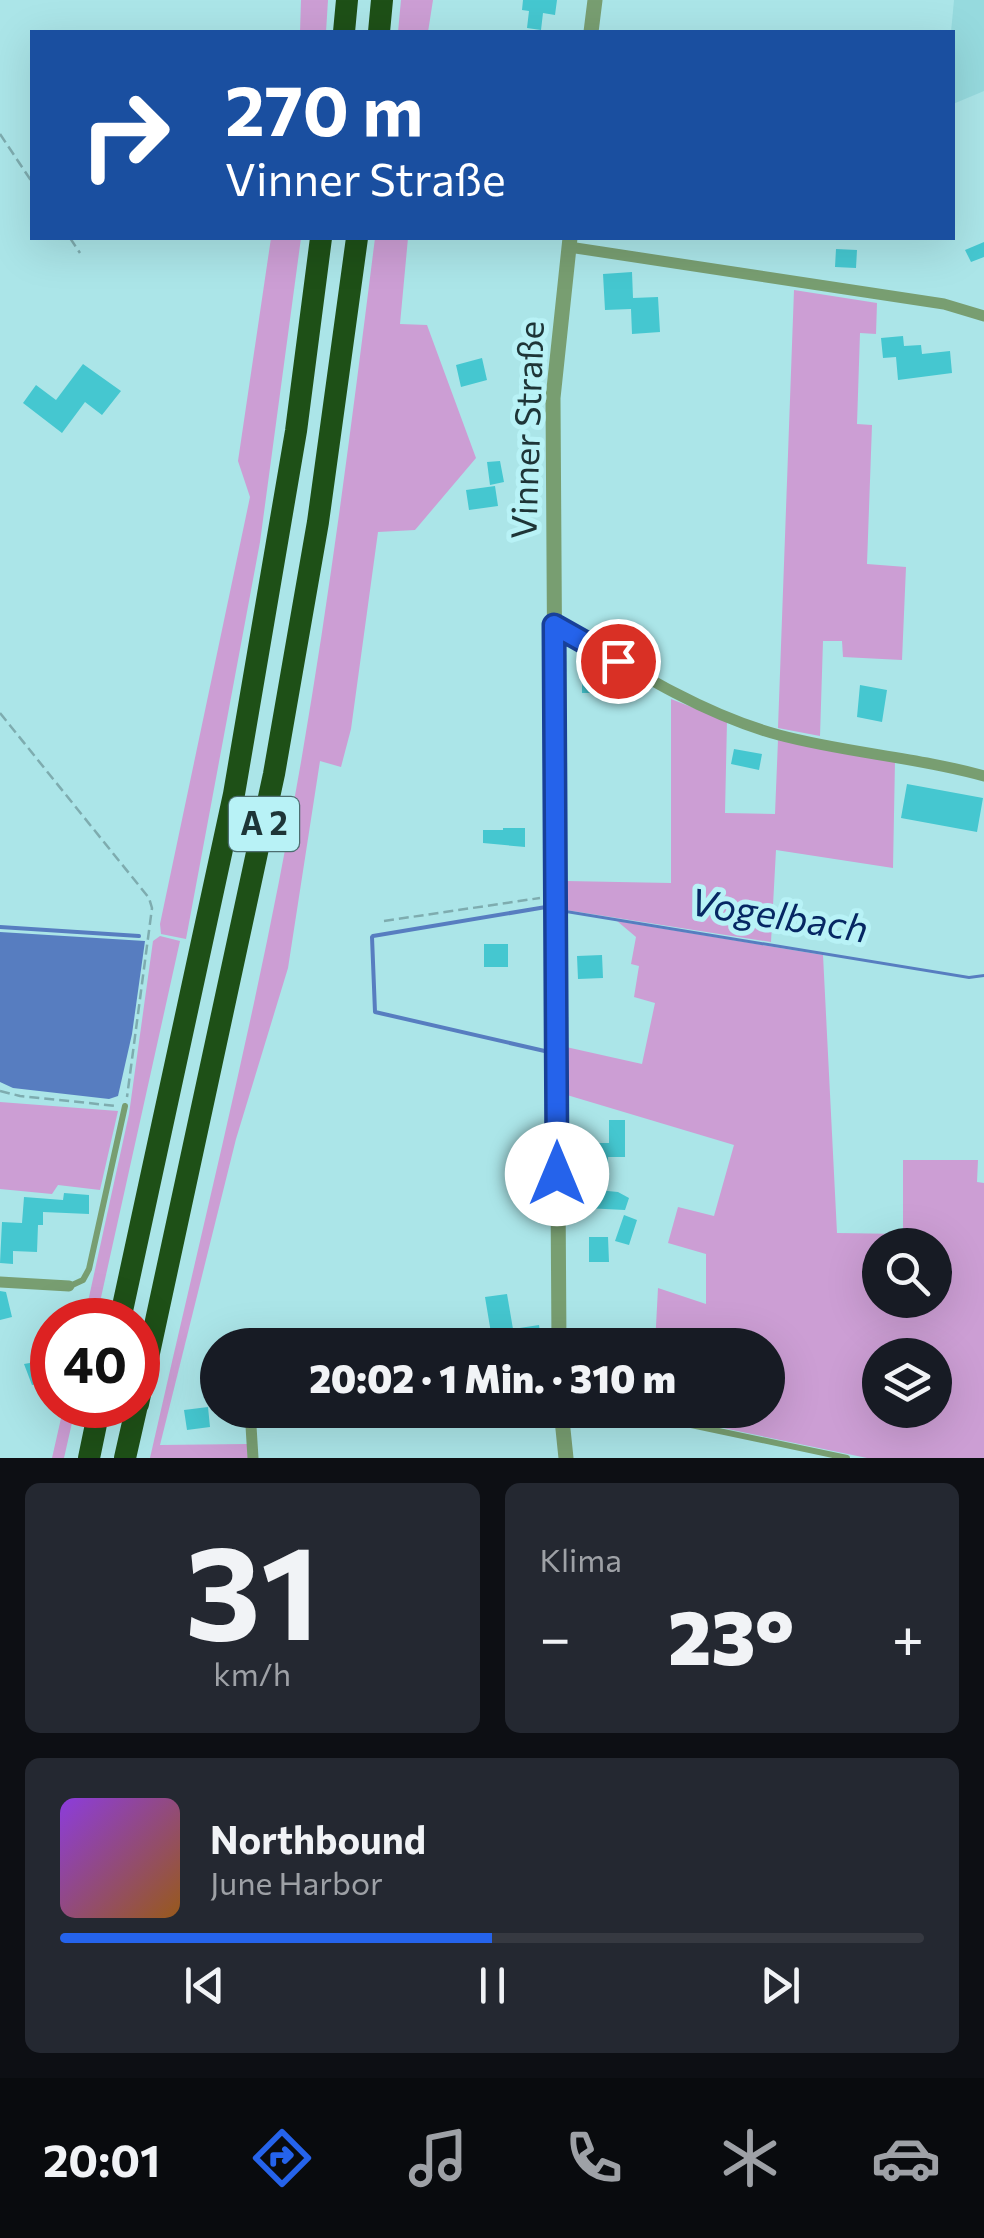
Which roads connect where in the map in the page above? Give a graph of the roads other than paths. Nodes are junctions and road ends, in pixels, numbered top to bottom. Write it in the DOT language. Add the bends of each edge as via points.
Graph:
graph roads {
  1 [pos="347,0"];
  2 [pos="382,0"];
  3 [pos="594,0"];
  4 [pos="344,30"];
  5 [pos="380,30"];
  6 [pos="591,30"];
  7 [pos="321,240"];
  8 [pos="356,240"];
  9 [pos="569,242"];
  10 [pos="984,316"];
  11 [pos="554,625"];
  12 [pos="984,776"];
  13 [pos="125,1106"];
  14 [pos="0,1282"];
  15 [pos="69,1286"];
  16 [pos="125,1298"];
  17 [pos="160,1298"];
  18 [pos="558,1328"];
  19 [pos="95,1428"];
  20 [pos="132,1428"];
  21 [pos="251,1428"];
  22 [pos="563,1428"];
  23 [pos="705,1428"];
  24 [pos="88,1458"];
  25 [pos="125,1458"];
  26 [pos="253,1458"];
  27 [pos="566,1458"];
  28 [pos="847,1458"];
  1 -- 4 [label="highway"];
  2 -- 5 [label="highway"];
  3 -- 6 [label="street"];
  7 -- 16 [label="highway, A 2" via="231,812"];
  8 -- 17 [label="highway, A 2" via="318,522 274,774"];
  9 -- 10 [label="street"];
  9 -- 11 [label="street, Vinner Straße" via="554,371"];
  11 -- 12 [label="street" via="672,694 779,735"];
  11 -- 18 [label="street, Vinner Straße"];
  13 -- 15 [label="lane" via="89,1269"];
  14 -- 15 [label="street"];
  19 -- 24 [label="highway"];
  20 -- 25 [label="highway, A 2"];
  21 -- 26 [label="street"];
  22 -- 27 [label="street"];
  23 -- 28 [label="lane"];
}
